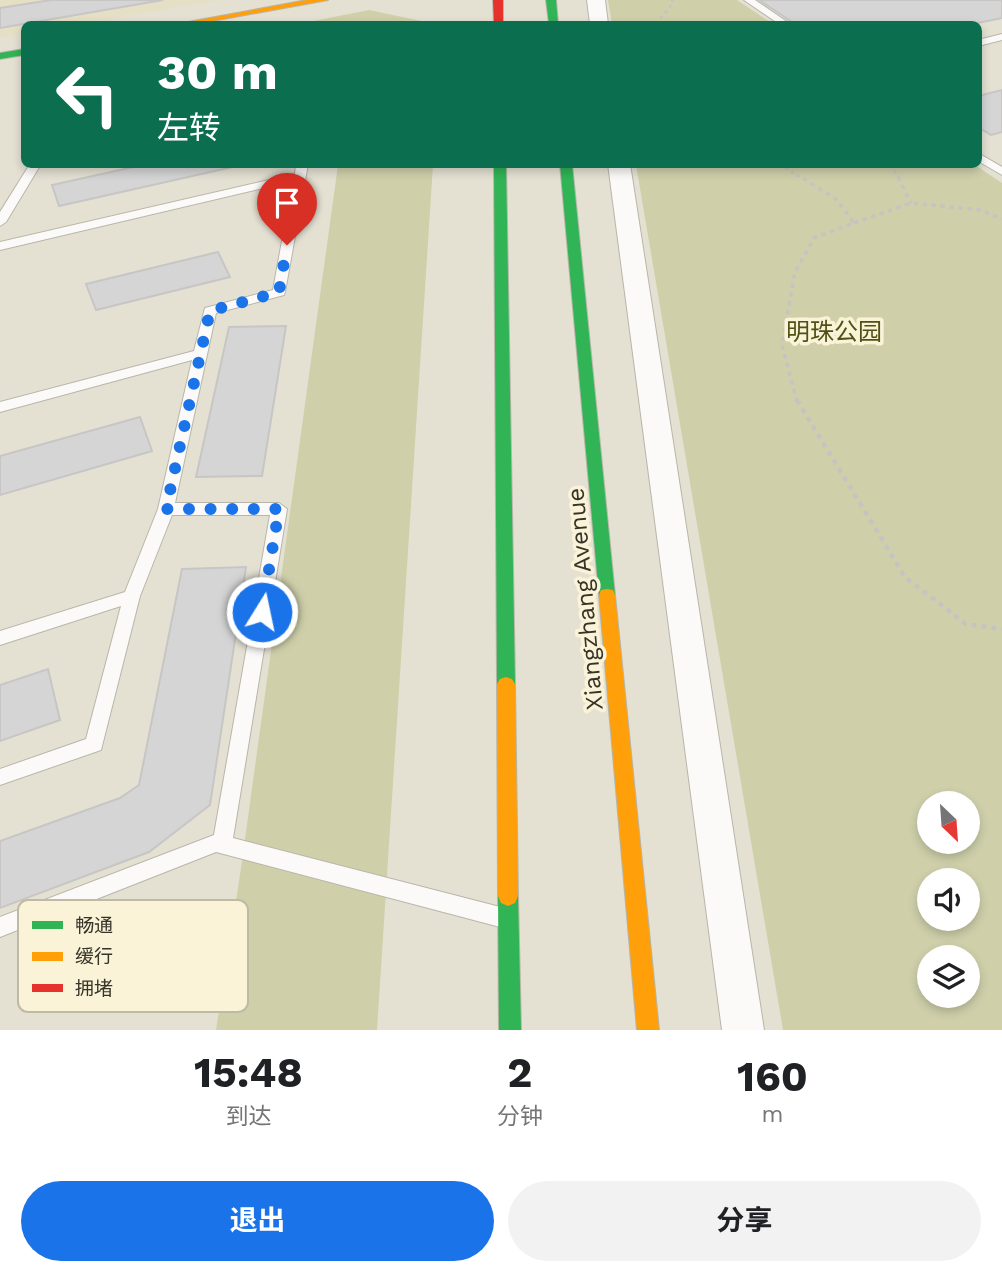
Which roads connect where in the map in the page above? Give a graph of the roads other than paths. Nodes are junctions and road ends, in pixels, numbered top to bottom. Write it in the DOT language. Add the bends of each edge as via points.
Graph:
graph roads {
  1 [pos="323,0"];
  2 [pos="498,0"];
  3 [pos="551,0"];
  4 [pos="596,0"];
  5 [pos="749,0"];
  6 [pos="200,21"];
  7 [pos="499,21"];
  8 [pos="554,21"];
  9 [pos="599,21"];
  10 [pos="780,21"];
  11 [pos="1002,37"];
  12 [pos="982,42"];
  13 [pos="21,52"];
  14 [pos="0,56"];
  15 [pos="982,159"];
  16 [pos="34,168"];
  17 [pos="500,168"];
  18 [pos="566,168"];
  19 [pos="620,168"];
  20 [pos="301,170"];
  21 [pos="1002,172"];
  22 [pos="0,222"];
  23 [pos="0,246"];
  24 [pos="200,354"];
  25 [pos="0,407"];
  26 [pos="166,509"];
  27 [pos="132,596"];
  28 [pos="0,638"];
  29 [pos="0,776"];
  30 [pos="222,845"];
  31 [pos="69,900"];
  32 [pos="508,919"];
  33 [pos="18,920"];
  34 [pos="0,927"];
  35 [pos="509,1030"];
  36 [pos="648,1030"];
  37 [pos="743,1030"];
  1 -- 6 [label="main road"];
  2 -- 7 [label="main road"];
  3 -- 8 [label="main road"];
  4 -- 9 [label="street"];
  5 -- 10 [label="lane"];
  11 -- 12 [label="lane"];
  13 -- 14 [label="main road"];
  15 -- 21 [label="lane"];
  16 -- 22 [label="lane"];
  17 -- 32 [label="main road"];
  18 -- 36 [label="main road, Xiangzhang Avenue"];
  19 -- 37 [label="street"];
  20 -- 23 [label="lane"];
  20 -- 24 [label="lane" via="279,292 210,311"];
  24 -- 25 [label="lane"];
  24 -- 26 [label="lane"];
  26 -- 27 [label="lane"];
  26 -- 30 [label="lane" via="279,509"];
  27 -- 28 [label="lane"];
  27 -- 29 [label="lane" via="94,744"];
  30 -- 31 [label="lane" via="216,843"];
  30 -- 32 [label="lane"];
  32 -- 35 [label="main road"];
  33 -- 34 [label="lane"];
}
